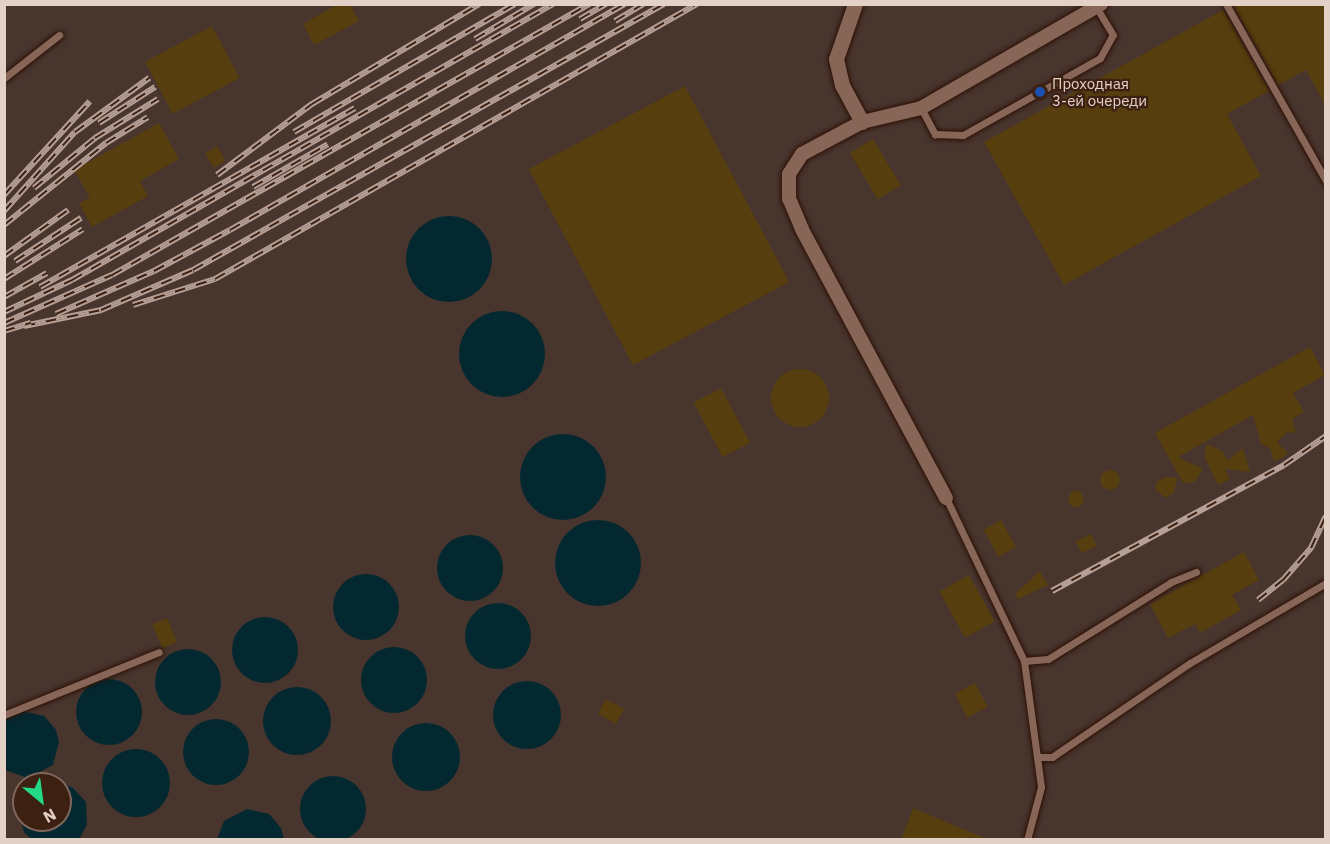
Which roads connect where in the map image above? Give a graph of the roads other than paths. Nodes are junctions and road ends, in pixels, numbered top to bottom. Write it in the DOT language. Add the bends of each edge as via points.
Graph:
graph roads {
  1 [pos="855,4"];
  2 [pos="1226,4"];
  3 [pos="1098,6"];
  4 [pos="60,35"];
  5 [pos="4,78"];
  6 [pos="921,108"];
  7 [pos="862,122"];
  8 [pos="1326,181"];
  9 [pos="946,498"];
  10 [pos="1196,572"];
  11 [pos="1326,584"];
  12 [pos="159,652"];
  13 [pos="1024,661"];
  14 [pos="4,715"];
  15 [pos="1037,757"];
  16 [pos="1027,840"];
  1 -- 7 [label="street" via="836,59 842,85"];
  2 -- 8 [label="lane"];
  3 -- 6 [label="street"];
  3 -- 6 [label="lane" via="1113,36 1100,58 963,135 934,134"];
  4 -- 5 [label="lane"];
  6 -- 7 [label="street"];
  7 -- 9 [label="street" via="802,154 789,174 789,198"];
  9 -- 13 [label="lane"];
  10 -- 13 [label="lane" via="1171,582 1048,659"];
  11 -- 15 [label="lane" via="1190,663 1052,757"];
  12 -- 14 [label="lane"];
  13 -- 15 [label="lane"];
  15 -- 16 [label="lane" via="1041,787"];
}
